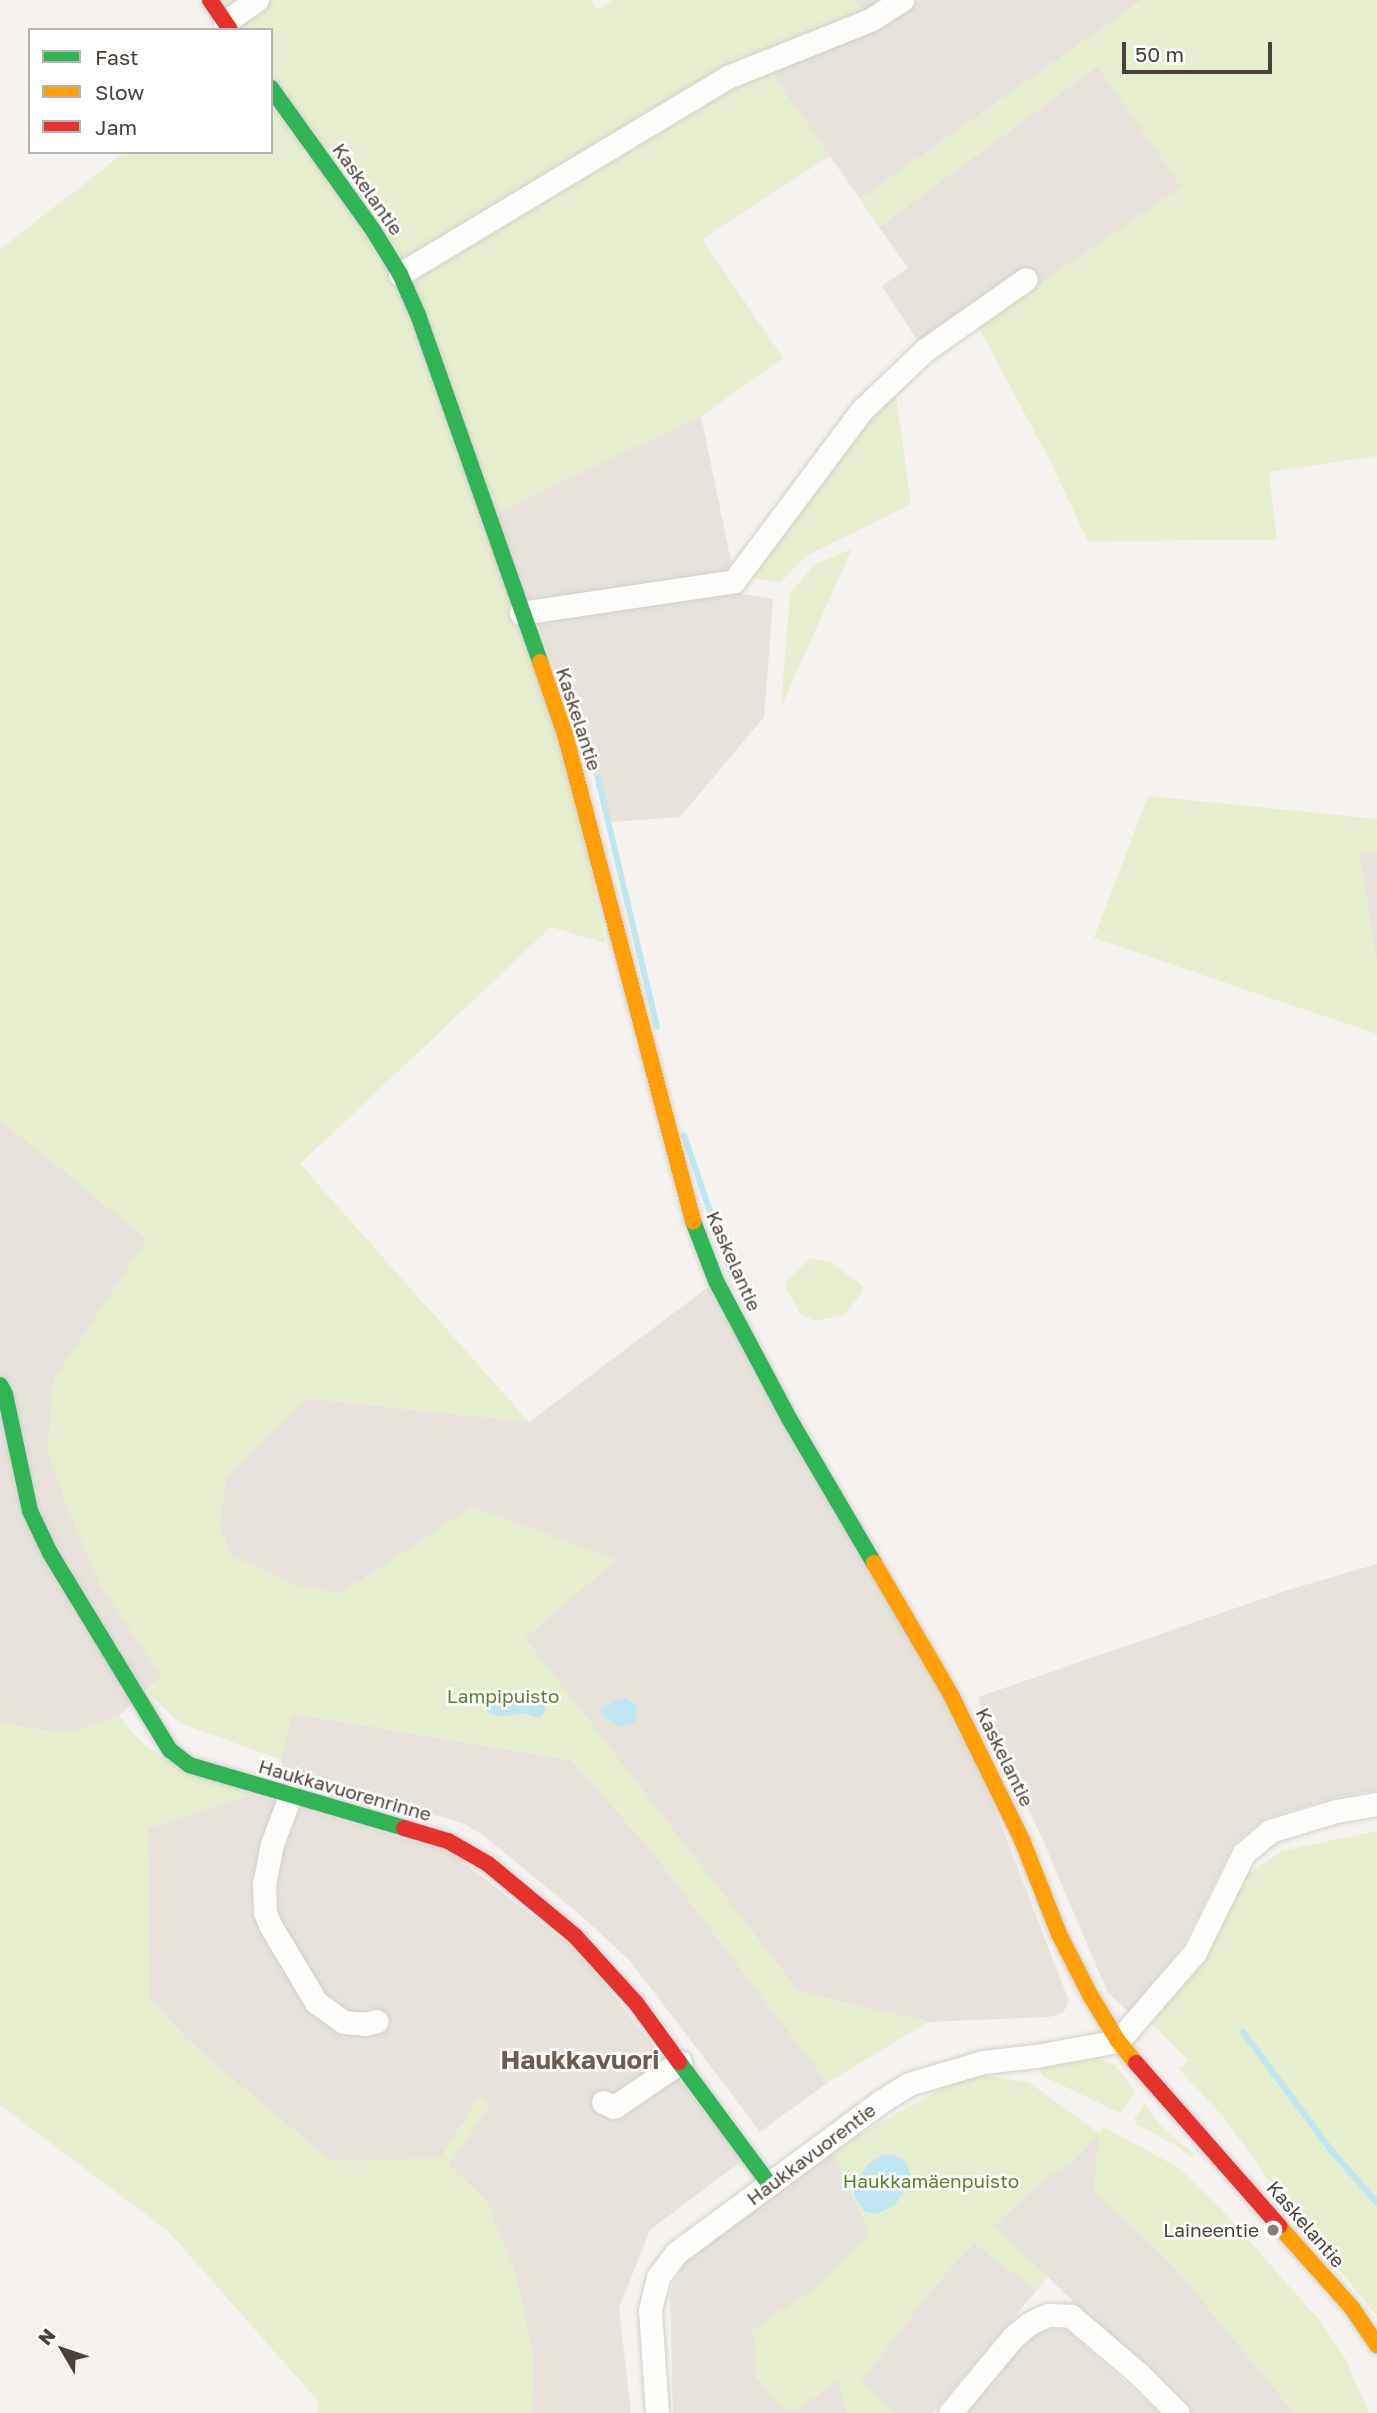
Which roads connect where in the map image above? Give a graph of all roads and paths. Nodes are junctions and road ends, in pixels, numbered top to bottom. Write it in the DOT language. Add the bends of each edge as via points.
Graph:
graph roads {
  1 [pos="210,0"];
  2 [pos="257,0"];
  3 [pos="902,0"];
  4 [pos="227,26"];
  5 [pos="273,91"];
  6 [pos="400,274"];
  7 [pos="1026,279"];
  8 [pos="522,613"];
  9 [pos="0,1385"];
  10 [pos="290,1796"];
  11 [pos="1377,1804"];
  12 [pos="377,2021"];
  13 [pos="1118,2040"];
  14 [pos="680,2062"];
  15 [pos="603,2102"];
  16 [pos="770,2185"];
  17 [pos="1377,2345"];
  18 [pos="657,2413"];
  19 [pos="950,2413"];
  20 [pos="1178,2413"];
  1 -- 4 [label="street"];
  2 -- 4 [label="street"];
  3 -- 6 [label="street" via="870,20 730,76"];
  5 -- 6 [label="street, Kaskelantie"];
  6 -- 8 [label="street, Kaskelantie"];
  7 -- 8 [label="street" via="925,350 862,410 734,581"];
  8 -- 13 [label="street, Kaskelantie" via="565,734 687,1206 716,1281 790,1420 951,1695 1022,1840 1059,1934"];
  9 -- 10 [label="street, Haukkavuorenrinne" via="27,1505 50,1553 154,1729 189,1765"];
  10 -- 12 [label="street" via="272,1844 264,1884 270,1925 316,2002 344,2022"];
  10 -- 14 [label="street, Haukkavuorenrinne" via="448,1841 471,1852 583,1945"];
  11 -- 13 [label="street" via="1270,1831 1244,1853 1195,1952"];
  13 -- 16 [label="street, Haukkavuorentie" via="983,2062 909,2084"];
  13 -- 17 [label="street, Kaskelantie" via="1352,2308"];
  14 -- 15 [label="street" via="614,2106"];
  14 -- 16 [label="street, Haukkavuorenrinne"];
  16 -- 18 [label="street, Haukkavuorentie" via="676,2253 658,2277 650,2310"];
  19 -- 20 [label="street" via="1013,2337 1048,2315 1071,2316"];
}
